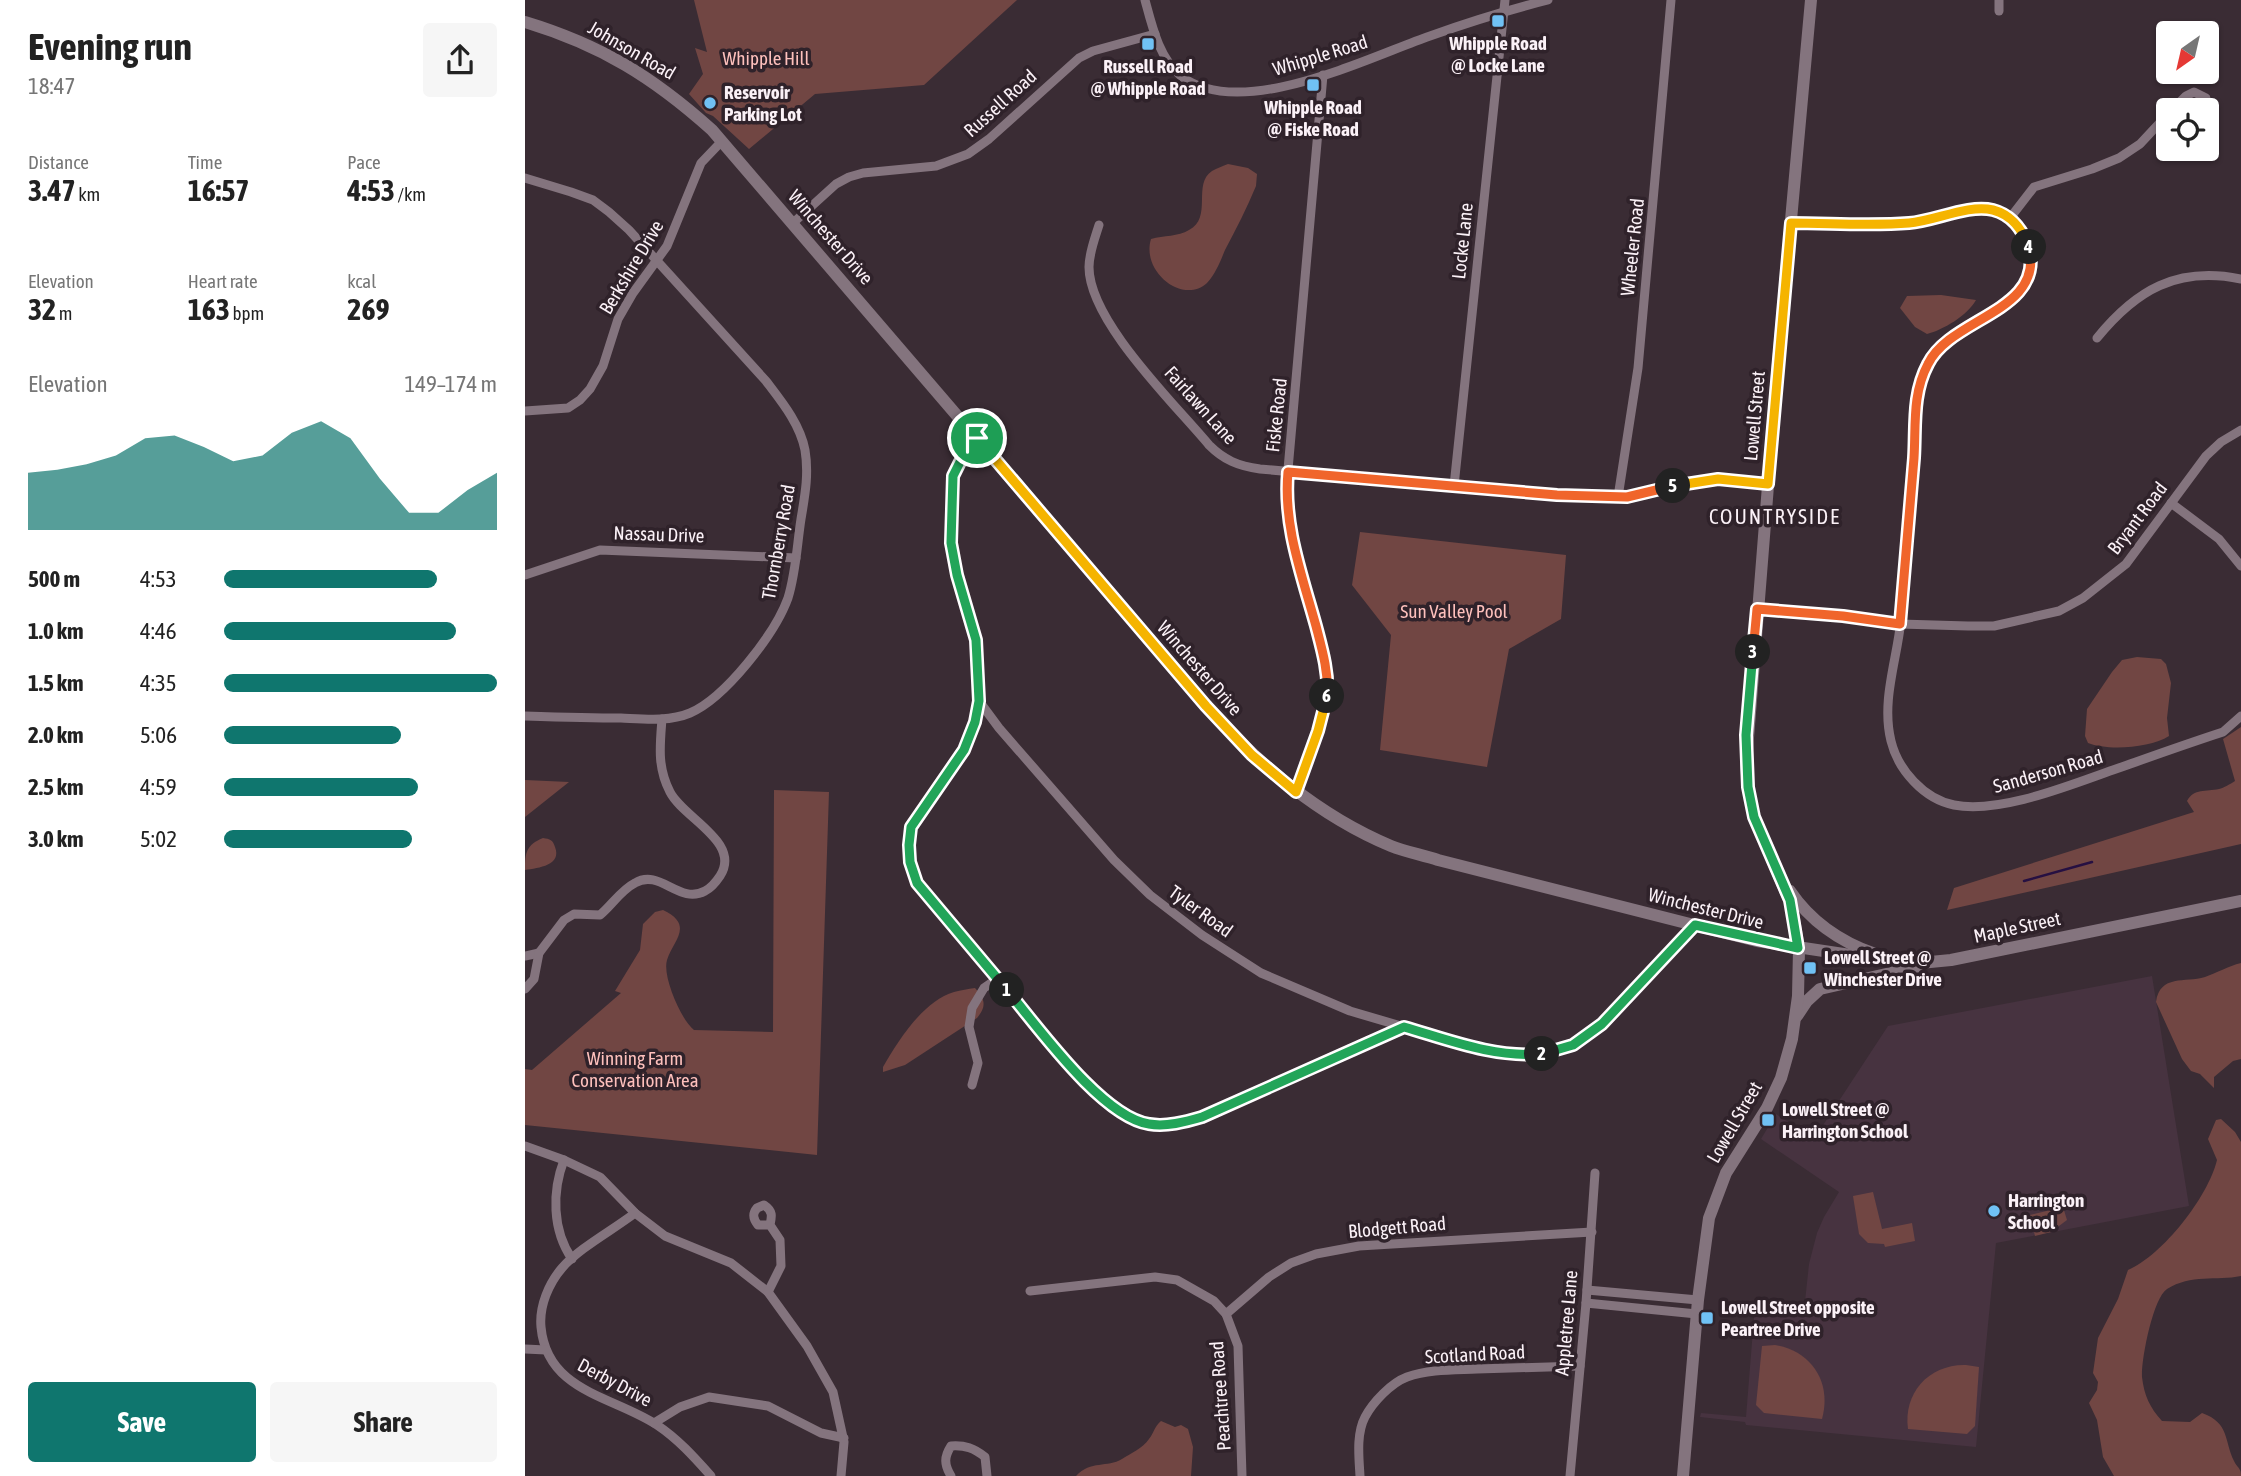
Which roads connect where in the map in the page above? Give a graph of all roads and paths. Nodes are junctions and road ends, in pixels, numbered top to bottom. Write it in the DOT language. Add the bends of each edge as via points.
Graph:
graph roads {
  1 [pos="1145,0"];
  2 [pos="1505,0"];
  3 [pos="1548,0"];
  4 [pos="1671,0"];
  5 [pos="1811,0"];
  6 [pos="1999,0"];
  7 [pos="1999,11"];
  8 [pos="1504,12"];
  9 [pos="525,22"];
  10 [pos="1155,34"];
  11 [pos="1324,75"];
  12 [pos="2184,98"];
  13 [pos="2206,98"];
  14 [pos="2156,127"];
  15 [pos="722,141"];
  16 [pos="739,159"];
  17 [pos="525,178"];
  18 [pos="2010,218"];
  19 [pos="793,223"];
  20 [pos="1791,223"];
  21 [pos="1099,225"];
  22 [pos="657,262"];
  23 [pos="2241,279"];
  24 [pos="2097,338"];
  25 [pos="525,411"];
  26 [pos="2241,430"];
  27 [pos="977,438"];
  28 [pos="1288,472"];
  29 [pos="1768,484"];
  30 [pos="1454,486"];
  31 [pos="1618,497"];
  32 [pos="2171,503"];
  33 [pos="796,558"];
  34 [pos="2241,566"];
  35 [pos="525,575"];
  36 [pos="1757,609"];
  37 [pos="1900,624"];
  38 [pos="979,701"];
  39 [pos="525,716"];
  40 [pos="2241,716"];
  41 [pos="662,719"];
  42 [pos="1296,792"];
  43 [pos="1770,855"];
  44 [pos="2241,901"];
  45 [pos="1695,925"];
  46 [pos="1798,948"];
  47 [pos="539,953"];
  48 [pos="525,956"];
  49 [pos="1909,963"];
  50 [pos="1931,963"];
  51 [pos="997,979"];
  52 [pos="525,989"];
  53 [pos="1796,1018"];
  54 [pos="1404,1027"];
  55 [pos="972,1085"];
  56 [pos="525,1146"];
  57 [pos="564,1160"];
  58 [pos="1595,1173"];
  59 [pos="635,1213"];
  60 [pos="769,1225"];
  61 [pos="1592,1232"];
  62 [pos="572,1259"];
  63 [pos="1587,1290"];
  64 [pos="1030,1291"];
  65 [pos="768,1292"];
  66 [pos="1698,1300"];
  67 [pos="1586,1303"];
  68 [pos="1226,1314"];
  69 [pos="1697,1314"];
  70 [pos="525,1349"];
  71 [pos="546,1350"];
  72 [pos="1580,1366"];
  73 [pos="654,1423"];
  74 [pos="843,1438"];
  75 [pos="711,1476"];
  76 [pos="841,1476"];
  77 [pos="951,1476"];
  78 [pos="987,1476"];
  79 [pos="1242,1476"];
  80 [pos="1360,1476"];
  81 [pos="1570,1476"];
  82 [pos="1683,1476"];
  1 -- 10 [label="street, Whipple Road"];
  2 -- 8 [label="street, Locke Lane"];
  3 -- 8 [label="street, Whipple Road"];
  4 -- 31 [label="street, Wheeler Road" via="1638,368"];
  5 -- 20 [label="main road, Lowell Street"];
  6 -- 7 [label="street"];
  8 -- 11 [label="street, Whipple Road"];
  8 -- 30 [label="street, Locke Lane"];
  9 -- 15 [label="main road, Johnson Road" via="583,42 653,80"];
  10 -- 11 [label="street, Whipple Road" via="1176,71 1205,87 1261,90"];
  10 -- 19 [label="street, Russell Road" via="1079,58 968,155 936,166 849,177"];
  11 -- 28 [label="street, Fiske Road"];
  12 -- 13 [label="street" via="2194,92"];
  14 -- 18 [label="street" via="2119,158 2034,187"];
  15 -- 16 [label="main road, Johnson Road"];
  15 -- 22 [label="street, Berkshire Drive" via="701,163"];
  16 -- 19 [label="main road, Winchester Drive"];
  17 -- 22 [label="street, Thornberry Road" via="593,200 629,230"];
  18 -- 20 [label="street" via="1978,208 1906,223"];
  18 -- 37 [label="street, Sanderson Road" via="2030,252 2022,288 2007,304 1946,340 1931,358 1918,388"];
  19 -- 27 [label="main road, Winchester Drive"];
  20 -- 29 [label="main road, Lowell Street"];
  21 -- 28 [label="street, Fairlawn Lane" via="1089,272 1111,328 1222,457 1246,467"];
  22 -- 25 [label="street, Berkshire Drive" via="618,319 603,366 583,397 564,409"];
  22 -- 33 [label="street, Thornberry Road" via="766,381 799,430 807,482"];
  23 -- 24 [label="street" via="2201,275 2160,285 2130,303"];
  26 -- 32 [label="street, Bryant Road" via="2206,456"];
  27 -- 38 [label="street" via="953,476 951,543 976,640"];
  27 -- 42 [label="main road, Winchester Drive" via="1206,706 1252,755"];
  28 -- 30 [label="street, Fairlawn Lane"];
  28 -- 42 [label="street, Fiske Road" via="1286,492 1294,549 1328,687"];
  29 -- 31 [label="street, Fairlawn Lane" via="1718,479"];
  29 -- 36 [label="main road, Lowell Street"];
  30 -- 31 [label="street, Fairlawn Lane"];
  32 -- 34 [label="street" via="2218,539"];
  32 -- 37 [label="street, Bryant Road" via="2126,564 2059,611 1994,626"];
  33 -- 35 [label="street, Nassau Drive" via="600,550"];
  33 -- 41 [label="street, Thornberry Road" via="783,612 733,679 707,705"];
  36 -- 37 [label="street, Bryant Road"];
  36 -- 43 [label="main road, Lowell Street" via="1746,763 1754,817"];
  37 -- 40 [label="street, Sanderson Road" via="1890,689 1890,739 1914,782 1953,805 1996,806 2038,795 2223,732"];
  38 -- 51 [label="street" via="964,750 911,827 910,862 917,883"];
  38 -- 54 [label="street, Tyler Road" via="1114,860 1168,909 1261,973 1350,1011"];
  39 -- 41 [label="street, Thornberry Road"];
  41 -- 47 [label="street" via="659,749 665,783 722,848 723,872 704,892 689,895 646,878 600,915 574,914 563,920"];
  42 -- 45 [label="main road, Winchester Drive" via="1392,846"];
  43 -- 46 [label="main road, Lowell Street" via="1790,900"];
  43 -- 49 [label="main road" via="1795,899 1823,927 1862,949"];
  44 -- 50 [label="main road, Maple Street"];
  45 -- 46 [label="main road, Winchester Drive"];
  45 -- 54 [label="street, Tyler Road" via="1602,1024 1573,1045 1541,1054 1489,1052"];
  46 -- 49 [label="main road, Maple Street"];
  46 -- 53 [label="main road, Lowell Street"];
  47 -- 48 [label="street"];
  47 -- 52 [label="street" via="534,979"];
  49 -- 50 [label="main road, Maple Street"];
  50 -- 53 [label="main road" via="1820,989"];
  51 -- 54 [label="street" via="1091,1089 1111,1107 1149,1125 1202,1117"];
  51 -- 55 [label="street" via="984,988 972,1008 969,1027 978,1063"];
  53 -- 66 [label="main road, Lowell Street" via="1777,1086 1715,1198"];
  56 -- 57 [label="street"];
  57 -- 59 [label="street" via="600,1177"];
  57 -- 62 [label="street" via="555,1202"];
  58 -- 61 [label="street, Appletree Lane"];
  59 -- 62 [label="street, Derby Drive"];
  59 -- 65 [label="street" via="665,1236 731,1263"];
  60 -- 65 [label="street" via="780,1240 781,1266"];
  61 -- 63 [label="street, Appletree Lane"];
  61 -- 68 [label="street, Blodgett Road" via="1359,1246 1316,1254 1269,1276"];
  62 -- 71 [label="street, Derby Drive" via="554,1279 543,1304 540,1317"];
  63 -- 66 [label="street"];
  63 -- 67 [label="street, Appletree Lane"];
  64 -- 68 [label="street, Peachtree Road" via="1122,1280 1177,1280 1214,1301"];
  65 -- 74 [label="street" via="833,1392"];
  66 -- 69 [label="main road, Lowell Street"];
  67 -- 69 [label="street"];
  67 -- 72 [label="street, Appletree Lane"];
  68 -- 79 [label="street, Peachtree Road" via="1238,1346"];
  69 -- 82 [label="main road, Lowell Street"];
  70 -- 71 [label="street"];
  71 -- 73 [label="street, Derby Drive" via="578,1386"];
  72 -- 80 [label="street, Scotland Road" via="1430,1372 1408,1377 1376,1401 1364,1418"];
  72 -- 81 [label="street, Appletree Lane"];
  73 -- 74 [label="street" via="709,1397 768,1406 821,1433"];
  73 -- 75 [label="street, Derby Drive" via="680,1441"];
  74 -- 76 [label="street"];
  77 -- 78 [label="street" via="945,1456 951,1446 962,1445 985,1457"];
}
